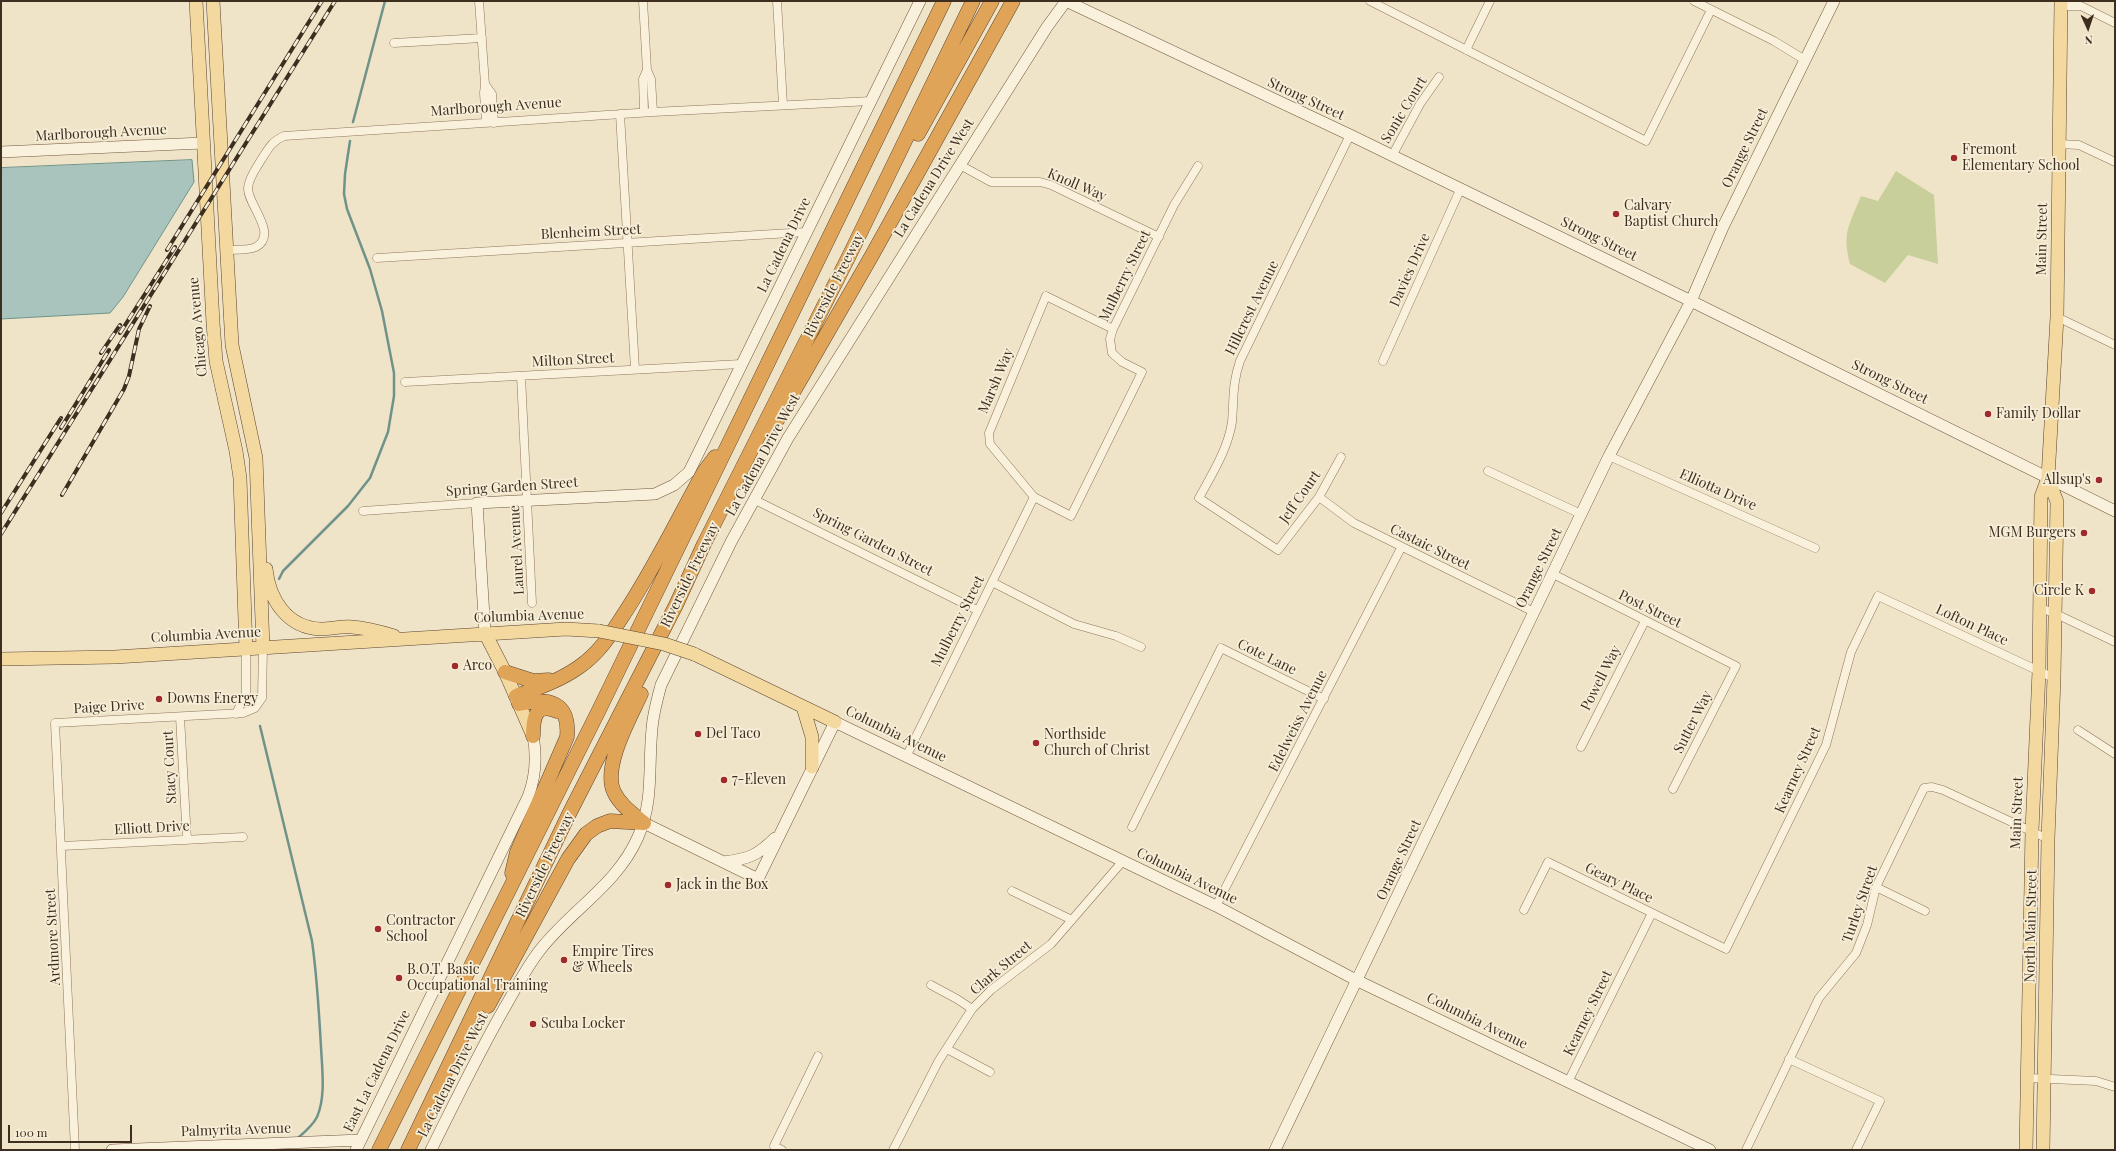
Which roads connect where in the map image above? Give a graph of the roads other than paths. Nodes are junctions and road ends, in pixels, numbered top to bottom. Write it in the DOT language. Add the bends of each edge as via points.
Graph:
graph roads {
  1 [pos="196,1"];
  2 [pos="213,1"];
  3 [pos="479,1"];
  4 [pos="643,1"];
  5 [pos="777,1"];
  6 [pos="920,1"];
  7 [pos="944,1"];
  8 [pos="973,1"];
  9 [pos="992,1"];
  10 [pos="1013,1"];
  11 [pos="1066,1"];
  12 [pos="1370,1"];
  13 [pos="1490,1"];
  14 [pos="1694,1"];
  15 [pos="1834,1"];
  16 [pos="2061,3"];
  17 [pos="1711,10"];
  18 [pos="2115,23"];
  19 [pos="482,38"];
  20 [pos="394,43"];
  21 [pos="1466,50"];
  22 [pos="1805,60"];
  23 [pos="217,70"];
  24 [pos="647,70"];
  25 [pos="1439,77"];
  26 [pos="871,101"];
  27 [pos="783,104"];
  28 [pos="644,112"];
  29 [pos="653,112"];
  30 [pos="620,114"];
  31 [pos="490,123"];
  32 [pos="1350,135"];
  33 [pos="203,143"];
  34 [pos="2059,144"];
  35 [pos="1,152"];
  36 [pos="1392,156"];
  37 [pos="2115,162"];
  38 [pos="960,165"];
  39 [pos="1198,166"];
  40 [pos="1460,190"];
  41 [pos="807,232"];
  42 [pos="1159,236"];
  43 [pos="628,243"];
  44 [pos="226,250"];
  45 [pos="208,252"];
  46 [pos="850,254"];
  47 [pos="377,258"];
  48 [pos="1692,301"];
  49 [pos="2057,317"];
  50 [pos="1113,329"];
  51 [pos="2115,345"];
  52 [pos="1383,361"];
  53 [pos="742,364"];
  54 [pos="635,369"];
  55 [pos="521,376"];
  56 [pos="405,382"];
  57 [pos="735,431"];
  58 [pos="1609,456"];
  59 [pos="1341,457"];
  60 [pos="1488,471"];
  61 [pos="2048,478"];
  62 [pos="662,492"];
  63 [pos="1034,497"];
  64 [pos="1319,497"];
  65 [pos="755,500"];
  66 [pos="528,501"];
  67 [pos="477,503"];
  68 [pos="363,511"];
  69 [pos="2115,511"];
  70 [pos="1581,514"];
  71 [pos="1072,516"];
  72 [pos="259,526"];
  73 [pos="704,544"];
  74 [pos="1401,548"];
  75 [pos="1815,548"];
  76 [pos="1278,550"];
  77 [pos="1553,574"];
  78 [pos="992,582"];
  79 [pos="1878,596"];
  80 [pos="532,602"];
  81 [pos="676,605"];
  82 [pos="2040,608"];
  83 [pos="977,610"];
  84 [pos="1534,612"];
  85 [pos="2054,613"];
  86 [pos="1645,621"];
  87 [pos="485,633"];
  88 [pos="404,639"];
  89 [pos="2115,642"];
  90 [pos="1141,647"];
  91 [pos="263,648"];
  92 [pos="246,649"];
  93 [pos="4,659"];
  94 [pos="1736,666"];
  95 [pos="2039,671"];
  96 [pos="505,672"];
  97 [pos="561,678"];
  98 [pos="2054,678"];
  99 [pos="1324,699"];
  100 [pos="518,700"];
  101 [pos="803,707"];
  102 [pos="236,714"];
  103 [pos="180,717"];
  104 [pos="566,719"];
  105 [pos="835,722"];
  106 [pos="55,723"];
  107 [pos="2078,730"];
  108 [pos="533,736"];
  109 [pos="1581,746"];
  110 [pos="2115,754"];
  111 [pos="906,757"];
  112 [pos="812,768"];
  113 [pos="1673,789"];
  114 [pos="644,823"];
  115 [pos="1132,827"];
  116 [pos="2032,831"];
  117 [pos="780,834"];
  118 [pos="243,837"];
  119 [pos="2048,838"];
  120 [pos="187,840"];
  121 [pos="62,846"];
  122 [pos="723,862"];
  123 [pos="1122,862"];
  124 [pos="1876,887"];
  125 [pos="1012,891"];
  126 [pos="506,897"];
  127 [pos="1216,906"];
  128 [pos="1524,910"];
  129 [pos="1925,911"];
  130 [pos="1652,913"];
  131 [pos="1072,920"];
  132 [pos="1726,950"];
  133 [pos="1358,981"];
  134 [pos="931,985"];
  135 [pos="972,1009"];
  136 [pos="947,1049"];
  137 [pos="818,1056"];
  138 [pos="1789,1059"];
  139 [pos="990,1072"];
  140 [pos="2028,1078"];
  141 [pos="2045,1078"];
  142 [pos="1568,1082"];
  143 [pos="2115,1087"];
  144 [pos="438,1090"];
  145 [pos="361,1140"];
  146 [pos="75,1150"];
  147 [pos="112,1150"];
  148 [pos="356,1150"];
  149 [pos="379,1150"];
  150 [pos="408,1150"];
  151 [pos="431,1150"];
  152 [pos="782,1150"];
  153 [pos="893,1150"];
  154 [pos="1275,1150"];
  155 [pos="1710,1150"];
  156 [pos="1746,1150"];
  157 [pos="1856,1150"];
  158 [pos="2026,1150"];
  159 [pos="2043,1150"];
  1 -- 33 [label="main road, Chicago Avenue"];
  2 -- 23 [label="main road"];
  3 -- 19 [label="street"];
  4 -- 24 [label="street"];
  5 -- 27 [label="street"];
  6 -- 26 [label="street, La Cadena Drive"];
  7 -- 57 [label="highway, Riverside Freeway"];
  8 -- 46 [label="highway, Riverside Freeway"];
  9 -- 46 [label="highway"];
  10 -- 73 [label="highway" via="867,264"];
  11 -- 32 [label="street, Strong Street"];
  11 -- 38 [label="street, La Cadena Drive West"];
  12 -- 21 [label="street"];
  13 -- 21 [label="street"];
  14 -- 17 [label="street"];
  15 -- 22 [label="street, Orange Street"];
  16 -- 18 [label="street" via="2081,6"];
  16 -- 34 [label="main road, Main Street"];
  17 -- 21 [label="street" via="1646,140"];
  17 -- 22 [label="street" via="1774,41"];
  19 -- 20 [label="street"];
  19 -- 31 [label="street" via="484,93"];
  22 -- 48 [label="street, Orange Street" via="1723,227"];
  23 -- 33 [label="main road" via="209,97 210,138"];
  23 -- 44 [label="main road"];
  24 -- 28 [label="street" via="643,79"];
  24 -- 29 [label="street" via="651,79"];
  25 -- 36 [label="street, Sonic Court" via="1420,104"];
  26 -- 27 [label="street, Marlborough Avenue"];
  26 -- 41 [label="street, La Cadena Drive"];
  27 -- 29 [label="street, Marlborough Avenue"];
  28 -- 29 [label="street, Marlborough Avenue"];
  28 -- 30 [label="street, Marlborough Avenue"];
  30 -- 31 [label="street, Marlborough Avenue"];
  30 -- 43 [label="street"];
  31 -- 44 [label="street, Marlborough Avenue" via="279,138 273,142 250,179 248,189 249,198 264,224 262,241 250,248"];
  32 -- 36 [label="street, Strong Street"];
  32 -- 76 [label="street, Hillcrest Avenue" via="1240,361 1233,385 1229,435 1199,498"];
  33 -- 35 [label="street, Marlborough Avenue"];
  33 -- 45 [label="main road, Chicago Avenue"];
  34 -- 37 [label="street" via="2079,146"];
  34 -- 49 [label="main road, Main Street"];
  36 -- 40 [label="street, Strong Street"];
  38 -- 42 [label="street, Knoll Way" via="991,182 1040,182 1051,185"];
  38 -- 65 [label="street, La Cadena Drive West" via="823,380"];
  39 -- 42 [label="street, Mulberry Street"];
  40 -- 48 [label="street, Strong Street"];
  40 -- 52 [label="street, Davies Drive"];
  41 -- 43 [label="street, Blenheim Street"];
  41 -- 53 [label="street, La Cadena Drive"];
  42 -- 50 [label="street, Mulberry Street"];
  43 -- 47 [label="street, Blenheim Street"];
  43 -- 54 [label="street"];
  44 -- 45 [label="main road"];
  44 -- 72 [label="main road" via="232,345 256,458"];
  45 -- 92 [label="main road, Chicago Avenue" via="216,361 240,478"];
  46 -- 73 [label="highway, Riverside Freeway"];
  48 -- 58 [label="street, Orange Street"];
  48 -- 61 [label="street, Strong Street"];
  49 -- 51 [label="street"];
  49 -- 61 [label="main road, Main Street"];
  50 -- 63 [label="street, Marsh Way" via="1046,296 989,432 990,444"];
  50 -- 71 [label="street, Mulberry Street" via="1110,339 1112,353 1122,362 1142,372"];
  53 -- 54 [label="street, Milton Street"];
  53 -- 62 [label="street, La Cadena Drive" via="689,472"];
  54 -- 55 [label="street, Milton Street"];
  55 -- 56 [label="street, Milton Street"];
  55 -- 66 [label="street, Laurel Avenue"];
  57 -- 97 [label="highway" via="704,472 643,587 602,646 580,667"];
  57 -- 126 [label="highway, Riverside Freeway"];
  58 -- 70 [label="street, Orange Street"];
  58 -- 75 [label="street, Elliotta Drive"];
  59 -- 64 [label="street, Jeff Court"];
  60 -- 70 [label="street"];
  61 -- 69 [label="street, Strong Street"];
  61 -- 82 [label="main road, Main Street" via="2041,497"];
  61 -- 85 [label="main road, Main Street" via="2057,502"];
  62 -- 66 [label="street, Spring Garden Street"];
  63 -- 71 [label="street, Marsh Way"];
  63 -- 78 [label="street, Mulberry Street"];
  64 -- 74 [label="street, Castaic Street" via="1354,523"];
  64 -- 76 [label="street, Jeff Court"];
  65 -- 83 [label="street, Spring Garden Street"];
  65 -- 114 [label="street, La Cadena Drive West" via="731,542 661,685 654,708 650,788"];
  66 -- 67 [label="street, Spring Garden Street"];
  66 -- 80 [label="street, Laurel Avenue"];
  67 -- 68 [label="street, Spring Garden Street"];
  67 -- 87 [label="street"];
  70 -- 77 [label="street, Orange Street"];
  72 -- 88 [label="main road" via="272,594 289,618 320,629 352,627 384,632"];
  72 -- 91 [label="main road"];
  73 -- 81 [label="highway, Riverside Freeway"];
  74 -- 84 [label="street, Castaic Street"];
  74 -- 99 [label="street, Edelweiss Avenue"];
  77 -- 84 [label="street, Orange Street"];
  77 -- 86 [label="street, Post Street"];
  78 -- 83 [label="street, Mulberry Street"];
  78 -- 90 [label="street" via="1074,624 1116,636"];
  79 -- 95 [label="street, Lofton Place"];
  79 -- 132 [label="street, Kearney Street" via="1850,657 1826,745"];
  81 -- 114 [label="highway" via="672,629 631,715 611,770 614,793 621,803"];
  81 -- 144 [label="highway, Riverside Freeway" via="569,814"];
  82 -- 85 [label="street"];
  82 -- 95 [label="main road, Main Street"];
  83 -- 111 [label="street, Mulberry Street"];
  84 -- 133 [label="street, Orange Street"];
  85 -- 89 [label="street"];
  85 -- 98 [label="main road, Main Street"];
  86 -- 94 [label="street, Post Street"];
  86 -- 109 [label="street, Powell Way"];
  87 -- 88 [label="main road, Columbia Avenue"];
  87 -- 96 [label="main road, East La Cadena Drive"];
  87 -- 101 [label="main road, Columbia Avenue, bridge" via="566,629 599,631 652,641 694,654"];
  88 -- 91 [label="main road, Columbia Avenue"];
  91 -- 92 [label="main road, Columbia Avenue"];
  91 -- 102 [label="street, Paige Drive" via="262,698 255,708"];
  92 -- 93 [label="main road, Columbia Avenue" via="115,657"];
  92 -- 102 [label="street" via="246,693"];
  94 -- 113 [label="street, Sutter Way"];
  95 -- 98 [label="street, Lofton Place"];
  95 -- 116 [label="main road, Main Street"];
  96 -- 97 [label="highway" via="533,681"];
  96 -- 100 [label="main road, East La Cadena Drive"];
  97 -- 100 [label="highway"];
  98 -- 119 [label="main road, North Main Street"];
  99 -- 115 [label="street, Cote Lane" via="1221,648"];
  99 -- 127 [label="street, Edelweiss Avenue"];
  100 -- 104 [label="highway" via="550,701 558,705"];
  100 -- 108 [label="main road, East La Cadena Drive"];
  101 -- 105 [label="main road, Columbia Avenue"];
  101 -- 112 [label="main road" via="812,737"];
  102 -- 103 [label="street, Paige Drive"];
  103 -- 106 [label="street, Paige Drive"];
  103 -- 120 [label="street, Stacy Court"];
  104 -- 108 [label="highway" via="559,712 544,708 534,716"];
  104 -- 126 [label="highway" via="567,737 517,852"];
  105 -- 111 [label="street, Columbia Avenue"];
  105 -- 112 [label="street"];
  106 -- 121 [label="street, Ardmore Street"];
  107 -- 110 [label="street"];
  108 -- 145 [label="street, East La Cadena Drive" via="535,775 521,813"];
  111 -- 123 [label="street, Columbia Avenue"];
  112 -- 117 [label="street"];
  114 -- 122 [label="street"];
  114 -- 144 [label="highway" via="610,822 597,826 586,834 568,859 501,980 451,1079"];
  114 -- 151 [label="street, La Cadena Drive West" via="625,862 602,888 557,930 533,960 484,1045"];
  116 -- 119 [label="street"];
  116 -- 124 [label="street, Turley Street" via="1943,790 1924,788"];
  116 -- 140 [label="main road, Main Street"];
  117 -- 122 [label="street" via="752,857"];
  117 -- 122 [label="street" via="758,879"];
  118 -- 120 [label="street, Elliott Drive"];
  119 -- 141 [label="main road, North Main Street"];
  120 -- 121 [label="street, Elliott Drive"];
  121 -- 146 [label="street, Ardmore Street"];
  123 -- 127 [label="street, Columbia Avenue"];
  123 -- 131 [label="street, Clark Street"];
  124 -- 129 [label="street"];
  124 -- 138 [label="street, Turley Street" via="1867,925 1856,953 1819,998"];
  125 -- 131 [label="street"];
  126 -- 149 [label="highway, Riverside Freeway"];
  127 -- 133 [label="street, Columbia Avenue"];
  128 -- 130 [label="street, Geary Place" via="1548,862"];
  130 -- 132 [label="street, Geary Place"];
  130 -- 142 [label="street, Kearney Street"];
  131 -- 135 [label="street, Clark Street" via="1051,944 991,990"];
  133 -- 142 [label="street, Columbia Avenue"];
  133 -- 154 [label="street, Orange Street"];
  134 -- 135 [label="street"];
  135 -- 136 [label="street, Clark Street"];
  136 -- 139 [label="street"];
  136 -- 153 [label="street, Clark Street"];
  137 -- 152 [label="street" via="774,1146"];
  138 -- 156 [label="street, Turley Street"];
  138 -- 157 [label="street" via="1880,1101"];
  140 -- 141 [label="street"];
  140 -- 158 [label="main road, Main Street"];
  141 -- 143 [label="street" via="2096,1081"];
  141 -- 159 [label="main road, North Main Street"];
  142 -- 155 [label="street, Columbia Avenue"];
  144 -- 150 [label="highway, Riverside Freeway"];
  145 -- 147 [label="street, Palmyrita Avenue"];
  145 -- 148 [label="street, East La Cadena Drive"];
}
